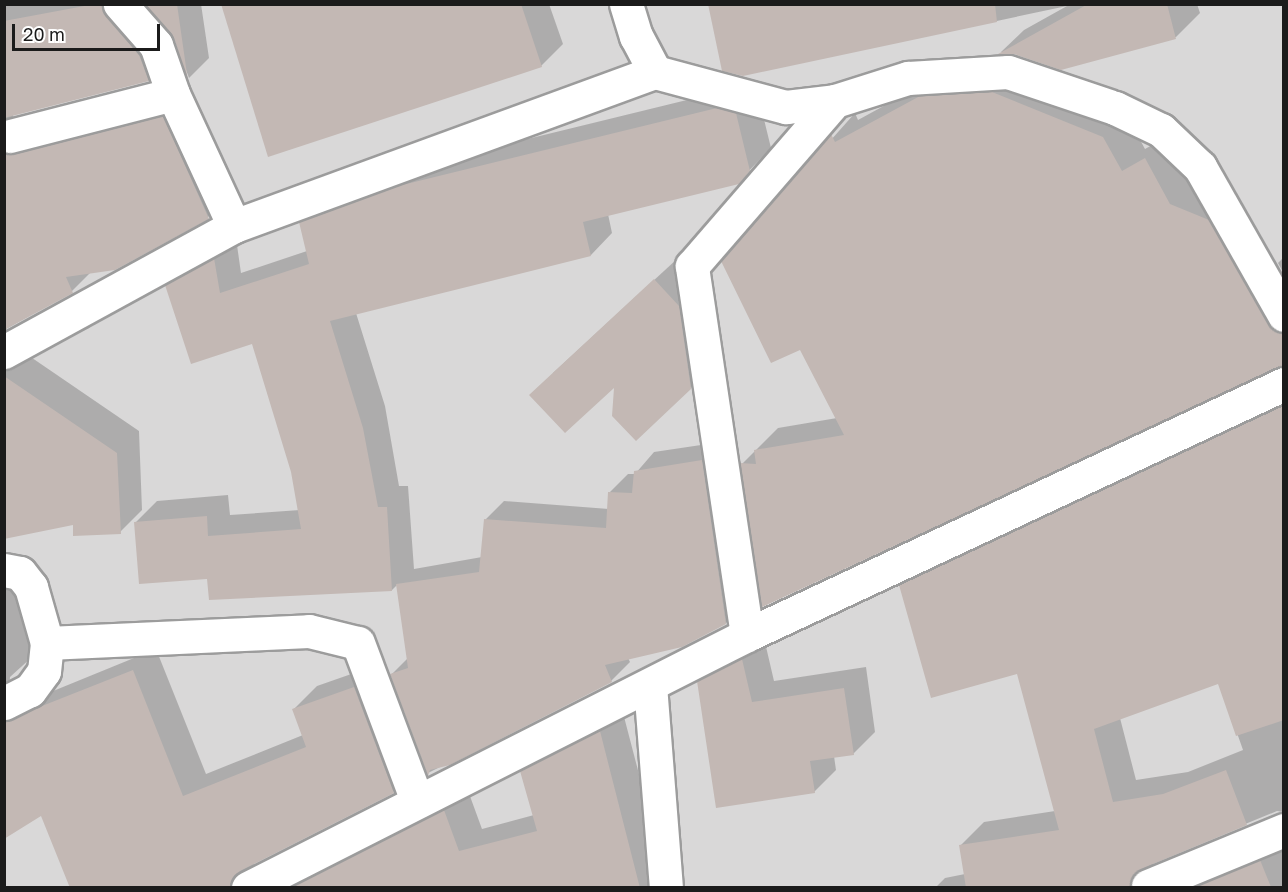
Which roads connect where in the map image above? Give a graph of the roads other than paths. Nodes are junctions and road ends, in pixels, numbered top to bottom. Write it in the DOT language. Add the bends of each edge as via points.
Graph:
graph roads {
  1 [pos="120,4"];
  2 [pos="626,4"];
  3 [pos="655,72"];
  4 [pos="173,94"];
  5 [pos="835,102"];
  6 [pos="10,136"];
  7 [pos="234,226"];
  8 [pos="1284,315"];
  9 [pos="4,352"];
  10 [pos="1284,384"];
  11 [pos="4,570"];
  12 [pos="747,635"];
  13 [pos="47,643"];
  14 [pos="650,685"];
  15 [pos="4,703"];
  16 [pos="417,801"];
  17 [pos="1284,830"];
  18 [pos="1148,886"];
  19 [pos="248,888"];
  20 [pos="666,888"];
  1 -- 4 [label="street" via="156,45"];
  2 -- 3 [label="street" via="636,36"];
  3 -- 5 [label="street" via="786,107"];
  3 -- 7 [label="street"];
  4 -- 6 [label="street"];
  4 -- 7 [label="street"];
  5 -- 8 [label="street" via="908,78 1008,72 1115,108 1161,130 1200,167"];
  5 -- 12 [label="street" via="692,266"];
  7 -- 9 [label="street"];
  10 -- 12 [label="street"];
  11 -- 13 [label="street" via="20,573 31,587"];
  12 -- 14 [label="street"];
  13 -- 15 [label="street" via="44,672 30,690"];
  13 -- 16 [label="street" via="309,631 358,643"];
  14 -- 16 [label="street"];
  14 -- 20 [label="street"];
  16 -- 19 [label="street"];
  17 -- 18 [label="street"];
}
